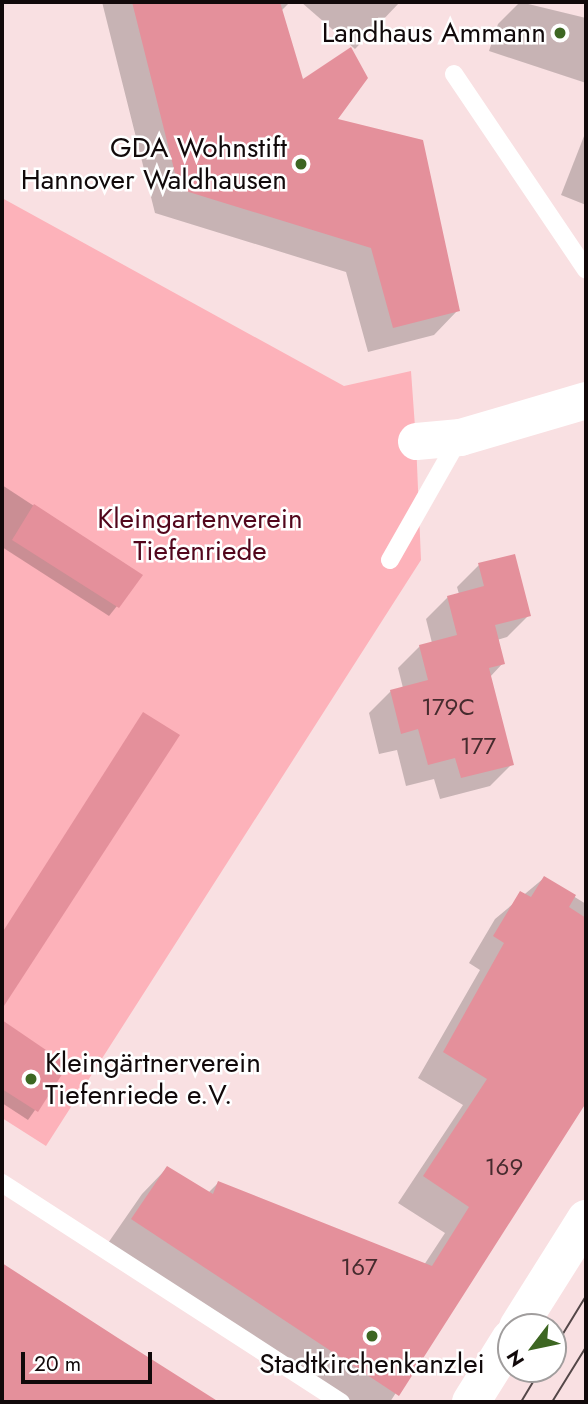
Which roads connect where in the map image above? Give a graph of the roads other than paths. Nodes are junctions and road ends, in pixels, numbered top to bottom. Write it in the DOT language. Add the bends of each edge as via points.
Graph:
graph roads {
  1 [pos="454,74"];
  2 [pos="586,270"];
  3 [pos="586,400"];
  4 [pos="460,437"];
  5 [pos="416,441"];
  6 [pos="390,560"];
  7 [pos="2,1183"];
  8 [pos="586,1219"];
  9 [pos="527,1313"];
  10 [pos="497,1360"];
  11 [pos="341,1402"];
  12 [pos="471,1402"];
  1 -- 2 [label="lane"];
  3 -- 4 [label="street"];
  4 -- 5 [label="street"];
  4 -- 6 [label="lane"];
  7 -- 11 [label="lane"];
  8 -- 9 [label="main road"];
  10 -- 12 [label="main road"];
}
